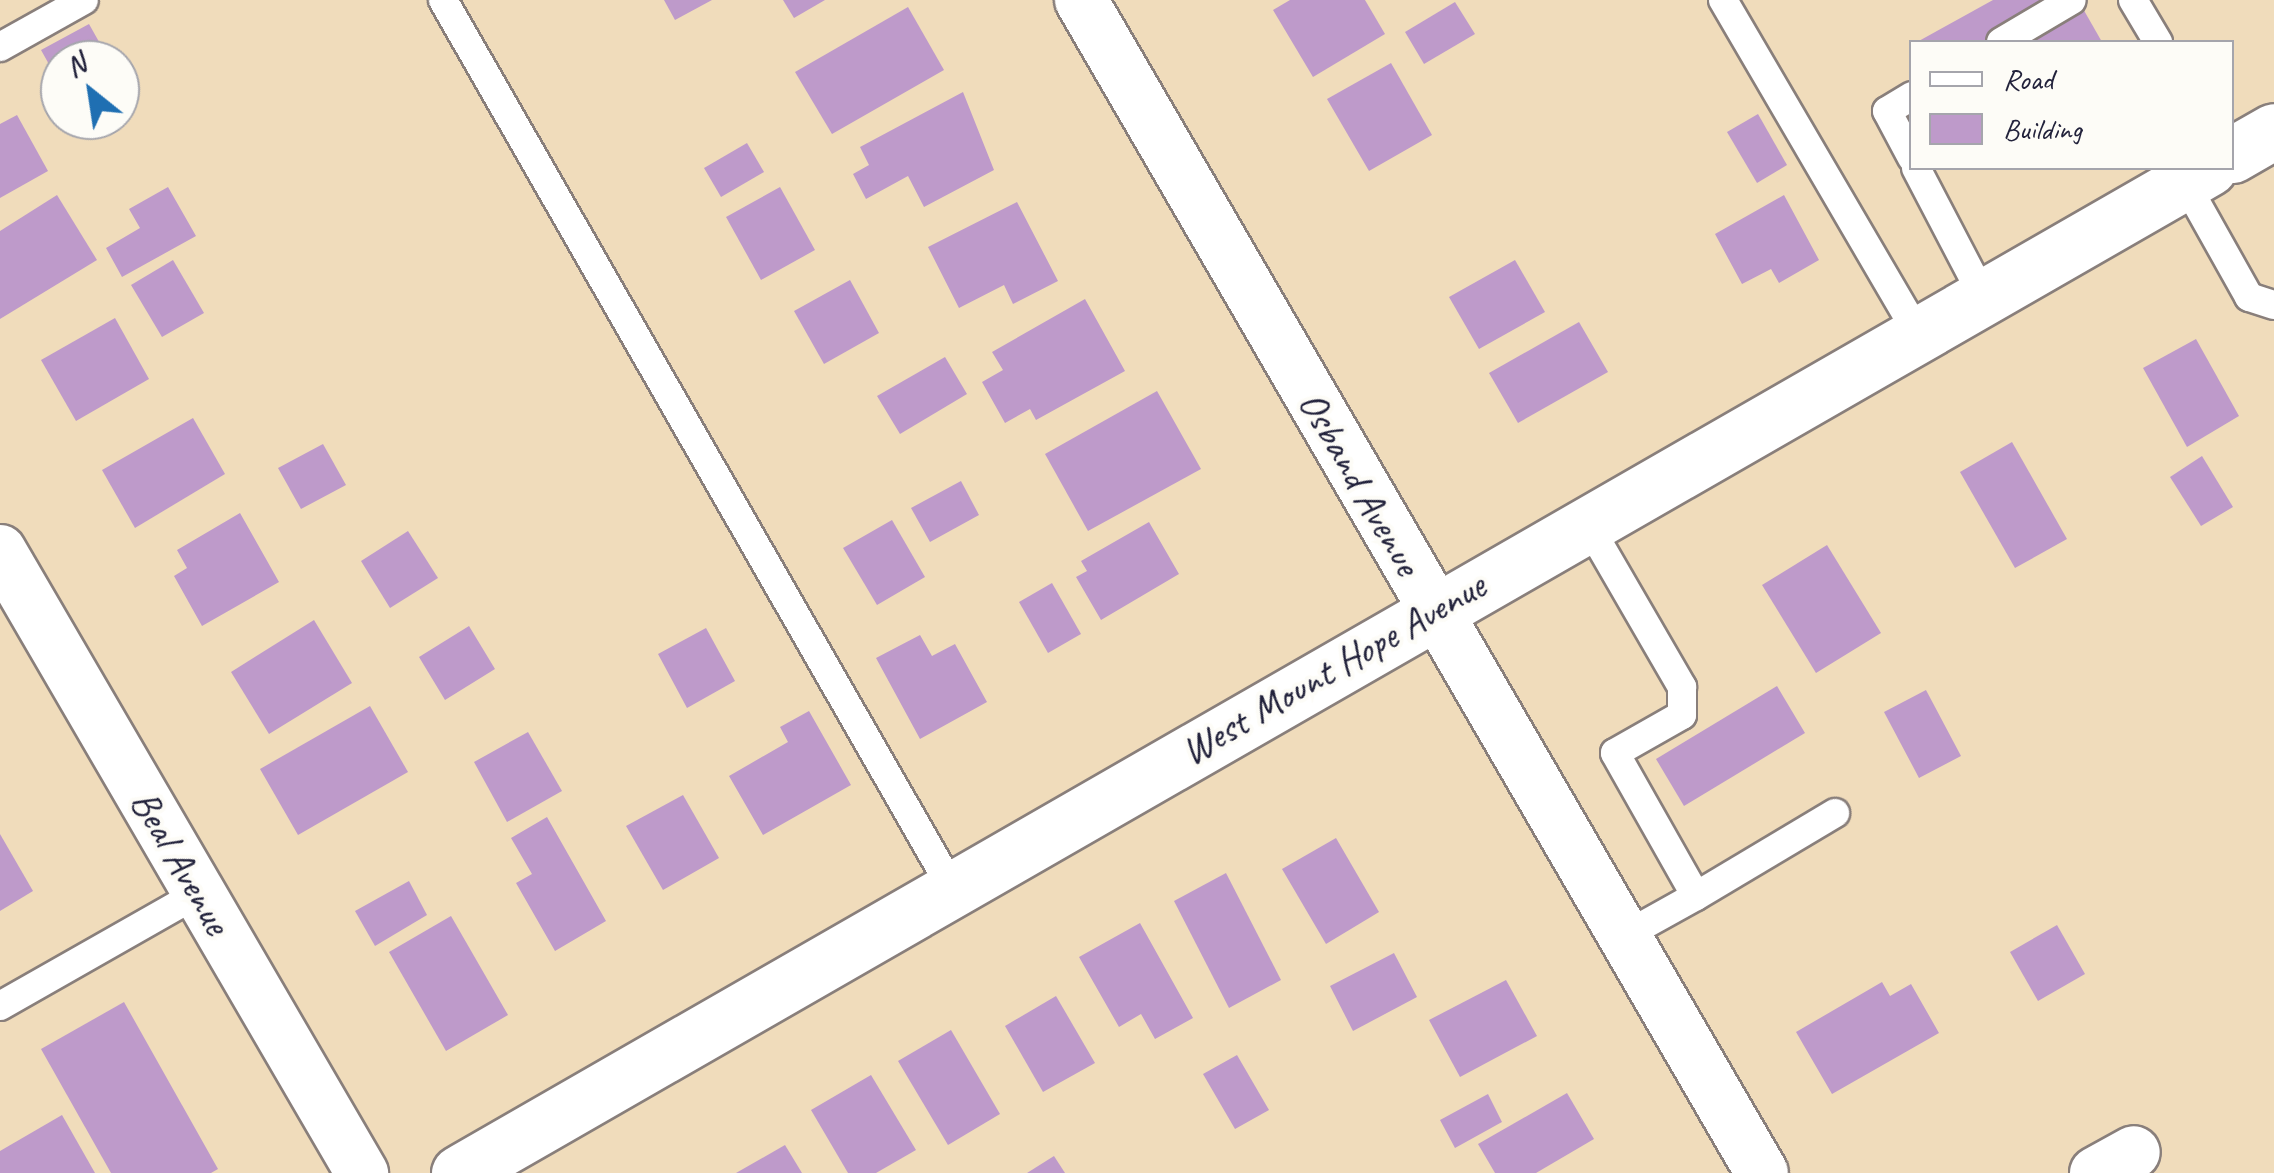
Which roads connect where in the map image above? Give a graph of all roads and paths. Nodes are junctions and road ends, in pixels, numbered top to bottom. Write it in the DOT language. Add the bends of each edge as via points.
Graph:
graph roads {
  1 [pos="84,0"];
  2 [pos="442,0"];
  3 [pos="1081,0"];
  4 [pos="1723,0"];
  5 [pos="2072,0"];
  6 [pos="2133,0"];
  7 [pos="2004,40"];
  8 [pos="2157,40"];
  9 [pos="0,48"];
  10 [pos="1909,98"];
  11 [pos="2274,131"];
  12 [pos="1909,152"];
  13 [pos="2234,154"];
  14 [pos="1917,170"];
  15 [pos="2197,174"];
  16 [pos="1983,296"];
  17 [pos="2274,305"];
  18 [pos="1918,334"];
  19 [pos="1587,522"];
  20 [pos="0,552"];
  21 [pos="1434,610"];
  22 [pos="1836,813"];
  23 [pos="952,888"];
  24 [pos="199,893"];
  25 [pos="1696,896"];
  26 [pos="1624,936"];
  27 [pos="0,1006"];
  28 [pos="362,1173"];
  29 [pos="459,1173"];
  30 [pos="1762,1173"];
  1 -- 9 [label="lane"];
  2 -- 23 [label="lane"];
  3 -- 21 [label="street, Osband Avenue"];
  4 -- 18 [label="lane"];
  5 -- 7 [label="lane"];
  6 -- 8 [label="lane"];
  10 -- 12 [label="lane" via="1887,111"];
  11 -- 13 [label="street"];
  14 -- 16 [label="lane"];
  15 -- 16 [label="street, West Mount Hope Avenue"];
  15 -- 17 [label="lane" via="2250,297"];
  16 -- 18 [label="street, West Mount Hope Avenue"];
  18 -- 19 [label="street, West Mount Hope Avenue"];
  19 -- 21 [label="street, West Mount Hope Avenue"];
  19 -- 25 [label="lane" via="1682,687 1682,715 1615,753"];
  20 -- 24 [label="street, Beal Avenue"];
  21 -- 23 [label="street, West Mount Hope Avenue"];
  21 -- 26 [label="street, Osband Avenue"];
  22 -- 25 [label="lane"];
  23 -- 29 [label="street, West Mount Hope Avenue"];
  24 -- 27 [label="lane"];
  24 -- 28 [label="street, Beal Avenue"];
  25 -- 26 [label="lane"];
  26 -- 30 [label="street, Osband Avenue"];
}
